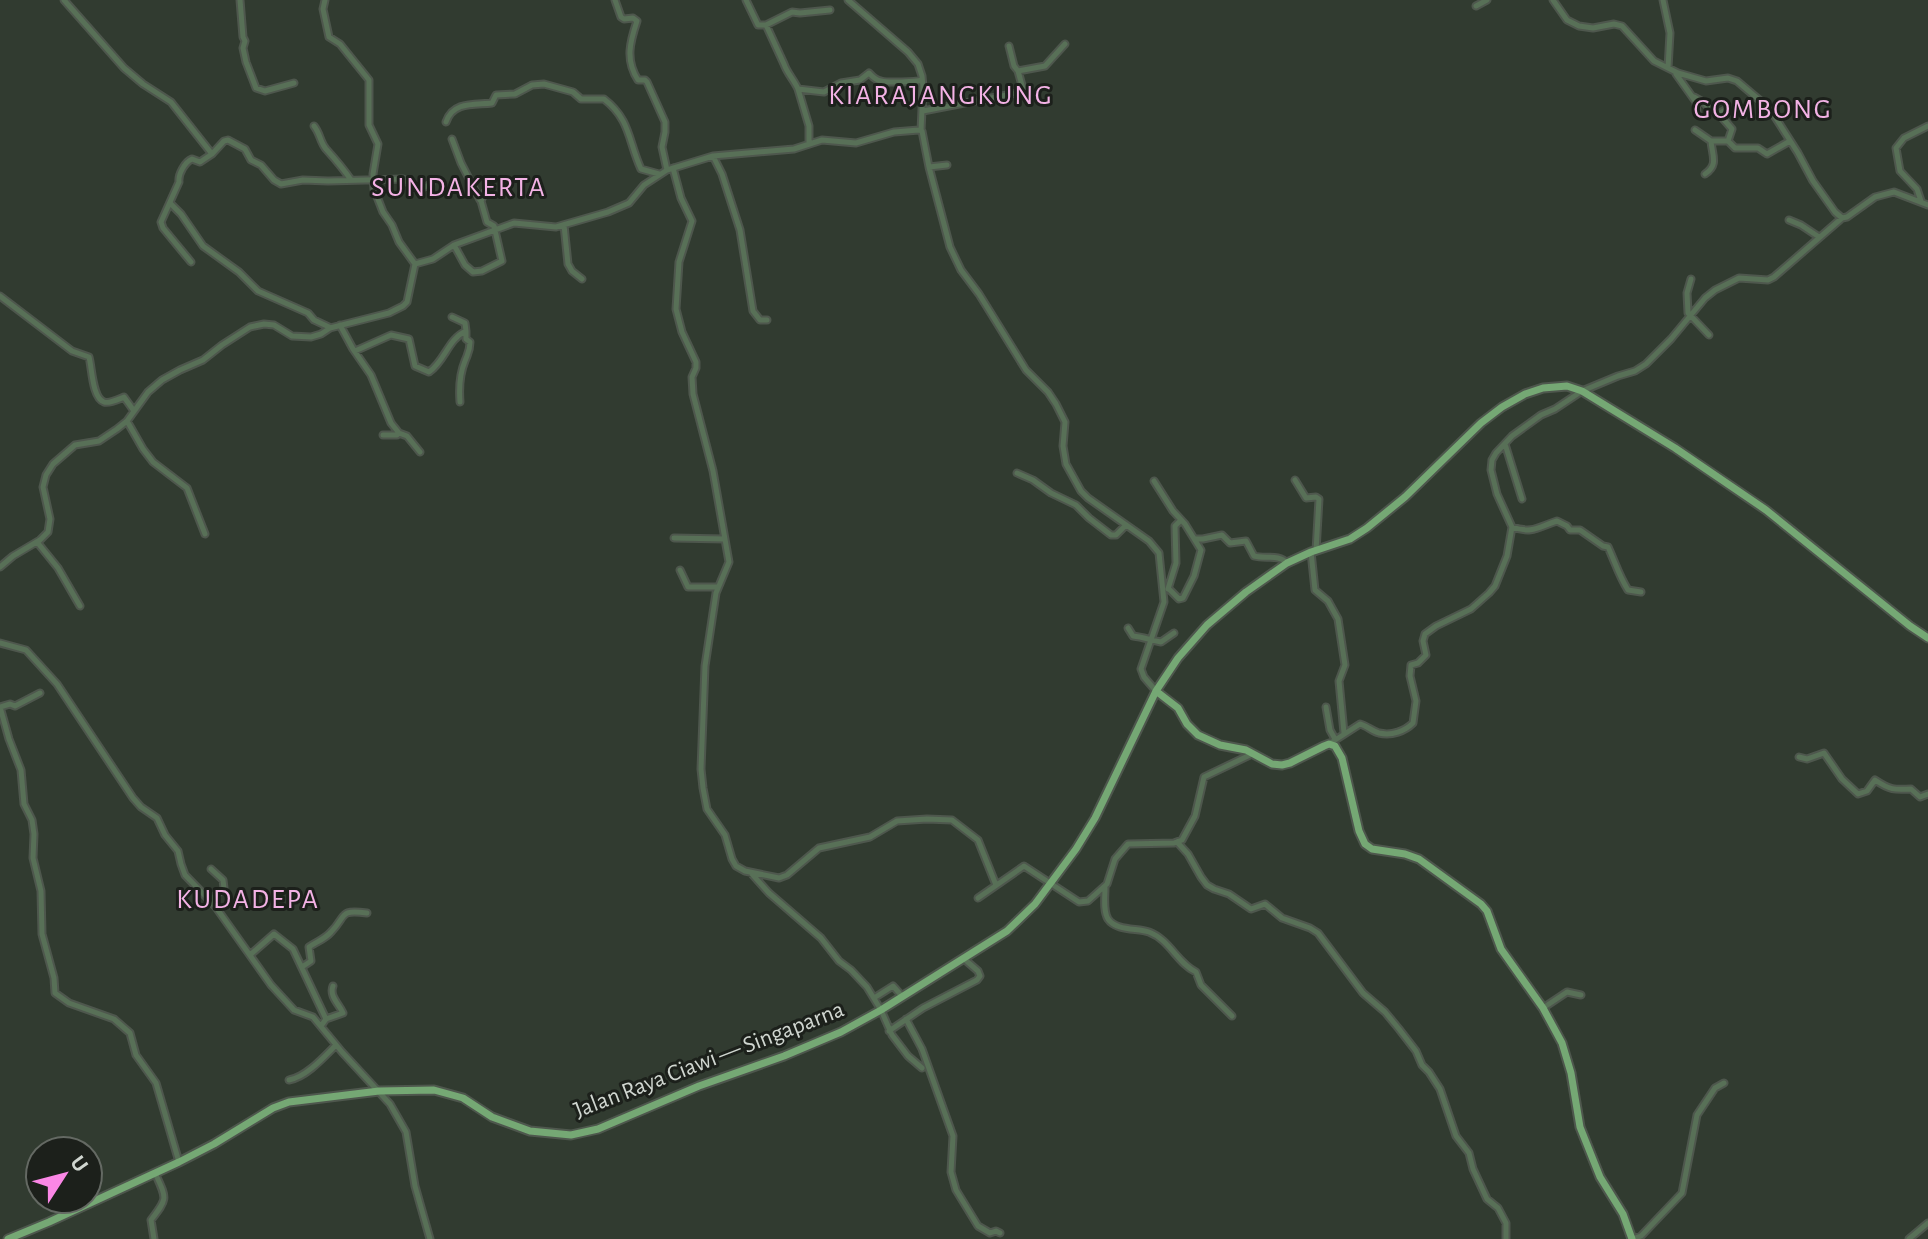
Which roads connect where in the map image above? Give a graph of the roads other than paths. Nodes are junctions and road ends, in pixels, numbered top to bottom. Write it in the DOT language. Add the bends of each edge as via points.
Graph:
graph roads {
  1 [pos="64,0"];
  2 [pos="240,0"];
  3 [pos="325,0"];
  4 [pos="615,0"];
  5 [pos="746,0"];
  6 [pos="1487,0"];
  7 [pos="1553,0"];
  8 [pos="1663,0"];
  9 [pos="851,1"];
  10 [pos="1476,6"];
  11 [pos="830,10"];
  12 [pos="766,25"];
  13 [pos="1065,44"];
  14 [pos="1009,46"];
  15 [pos="1670,69"];
  16 [pos="1018,71"];
  17 [pos="922,80"];
  18 [pos="294,83"];
  19 [pos="798,89"];
  20 [pos="1693,97"];
  21 [pos="1728,108"];
  22 [pos="923,111"];
  23 [pos="1697,112"];
  24 [pos="1719,114"];
  25 [pos="446,122"];
  26 [pos="314,126"];
  27 [pos="1928,126"];
  28 [pos="1695,130"];
  29 [pos="921,131"];
  30 [pos="452,139"];
  31 [pos="1711,141"];
  32 [pos="1728,141"];
  33 [pos="1790,141"];
  34 [pos="809,144"];
  35 [pos="212,154"];
  36 [pos="713,156"];
  37 [pos="947,165"];
  38 [pos="929,167"];
  39 [pos="670,169"];
  40 [pos="1705,174"];
  41 [pos="660,175"];
  42 [pos="352,180"];
  43 [pos="373,180"];
  44 [pos="431,184"];
  45 [pos="485,192"];
  46 [pos="481,201"];
  47 [pos="1921,202"];
  48 [pos="170,203"];
  49 [pos="1928,205"];
  50 [pos="1842,218"];
  51 [pos="1789,220"];
  52 [pos="564,225"];
  53 [pos="494,230"];
  54 [pos="1819,237"];
  55 [pos="454,245"];
  56 [pos="191,262"];
  57 [pos="415,264"];
  58 [pos="582,279"];
  59 [pos="1691,279"];
  60 [pos="0,296"];
  61 [pos="452,317"];
  62 [pos="1690,317"];
  63 [pos="767,320"];
  64 [pos="340,325"];
  65 [pos="330,328"];
  66 [pos="466,332"];
  67 [pos="1709,335"];
  68 [pos="355,351"];
  69 [pos="1582,391"];
  70 [pos="460,402"];
  71 [pos="134,411"];
  72 [pos="127,421"];
  73 [pos="399,433"];
  74 [pos="383,435"];
  75 [pos="1505,444"];
  76 [pos="420,452"];
  77 [pos="1017,473"];
  78 [pos="1295,480"];
  79 [pos="1154,481"];
  80 [pos="1522,499"];
  81 [pos="1181,520"];
  82 [pos="1126,525"];
  83 [pos="1512,527"];
  84 [pos="205,534"];
  85 [pos="674,538"];
  86 [pos="725,539"];
  87 [pos="1195,539"];
  88 [pos="37,542"];
  89 [pos="1313,551"];
  90 [pos="1287,563"];
  91 [pos="0,567"];
  92 [pos="680,570"];
  93 [pos="717,587"];
  94 [pos="1166,590"];
  95 [pos="1641,592"];
  96 [pos="80,606"];
  97 [pos="1128,628"];
  98 [pos="1174,633"];
  99 [pos="1928,638"];
  100 [pos="1152,640"];
  101 [pos="0,643"];
  102 [pos="1156,691"];
  103 [pos="40,693"];
  104 [pos="0,707"];
  105 [pos="1326,707"];
  106 [pos="1344,733"];
  107 [pos="1332,742"];
  108 [pos="1253,753"];
  109 [pos="1799,757"];
  110 [pos="1928,794"];
  111 [pos="1177,842"];
  112 [pos="211,869"];
  113 [pos="752,873"];
  114 [pos="1050,884"];
  115 [pos="996,885"];
  116 [pos="1105,887"];
  117 [pos="978,898"];
  118 [pos="210,900"];
  119 [pos="367,913"];
  120 [pos="250,955"];
  121 [pos="963,958"];
  122 [pos="302,967"];
  123 [pos="330,989"];
  124 [pos="1581,995"];
  125 [pos="902,996"];
  126 [pos="874,998"];
  127 [pos="1543,1008"];
  128 [pos="881,1010"];
  129 [pos="1232,1016"];
  130 [pos="326,1019"];
  131 [pos="906,1019"];
  132 [pos="321,1026"];
  133 [pos="889,1031"];
  134 [pos="336,1045"];
  135 [pos="922,1068"];
  136 [pos="289,1080"];
  137 [pos="1724,1083"];
  138 [pos="379,1091"];
  139 [pos="179,1162"];
  140 [pos="155,1173"];
  141 [pos="1928,1223"];
  142 [pos="1000,1233"];
  143 [pos="11,1238"];
  144 [pos="154,1239"];
  145 [pos="430,1239"];
  146 [pos="1506,1239"];
  147 [pos="1632,1239"];
  148 [pos="1909,1239"];
  1 -- 35 [label="street" via="124,68 171,102"];
  2 -- 18 [label="street" via="243,48 256,88 265,91"];
  3 -- 43 [label="street" via="329,37 369,82 369,125 378,144"];
  4 -- 39 [label="street" via="621,17 637,21 629,60 635,77 647,82 664,118 662,147"];
  5 -- 12 [label="street" via="755,23"];
  6 -- 10 [label="street"];
  7 -- 15 [label="street" via="1567,20 1579,26 1622,26 1654,61"];
  8 -- 15 [label="street"];
  9 -- 17 [label="street" via="915,59"];
  11 -- 12 [label="street" via="792,12"];
  12 -- 19 [label="street"];
  13 -- 16 [label="street" via="1045,66"];
  14 -- 16 [label="street"];
  15 -- 20 [label="street"];
  15 -- 33 [label="street" via="1706,81 1737,81 1770,109"];
  16 -- 22 [label="street" via="1022,92"];
  17 -- 19 [label="street" via="882,82 869,73 824,92"];
  17 -- 22 [label="street"];
  19 -- 34 [label="street"];
  20 -- 23 [label="street"];
  20 -- 24 [label="street"];
  21 -- 24 [label="street"];
  22 -- 29 [label="street"];
  24 -- 32 [label="street" via="1732,129"];
  25 -- 41 [label="street" via="464,104 492,103 496,95 538,84 581,99 603,98 620,113 641,169"];
  26 -- 42 [label="street"];
  27 -- 47 [label="street" via="1896,148 1900,171"];
  28 -- 31 [label="street"];
  29 -- 34 [label="street" via="856,143"];
  29 -- 38 [label="street"];
  30 -- 46 [label="street"];
  31 -- 32 [label="street"];
  31 -- 40 [label="street" via="1715,161"];
  32 -- 33 [label="street" via="1735,148 1758,148 1767,154"];
  33 -- 50 [label="street"];
  34 -- 36 [label="street"];
  35 -- 42 [label="street" via="229,140 281,184"];
  35 -- 48 [label="street" via="200,163 189,160"];
  36 -- 39 [label="street"];
  36 -- 63 [label="street" via="737,219 753,311"];
  37 -- 38 [label="street"];
  38 -- 82 [label="street" via="961,270 1063,416 1063,455 1070,473 1081,491"];
  39 -- 41 [label="street"];
  39 -- 86 [label="street" via="692,221 679,262 676,309 696,362 693,394"];
  41 -- 52 [label="street" via="628,204"];
  42 -- 43 [label="street"];
  43 -- 44 [label="street" via="403,179 418,190"];
  43 -- 57 [label="street" via="383,212"];
  45 -- 46 [label="street"];
  46 -- 53 [label="street"];
  47 -- 49 [label="street"];
  47 -- 50 [label="street" via="1901,193 1884,193"];
  48 -- 56 [label="street" via="162,226"];
  48 -- 65 [label="street" via="203,246 258,291"];
  50 -- 54 [label="street"];
  51 -- 54 [label="street"];
  52 -- 53 [label="street" via="517,222"];
  52 -- 58 [label="street" via="568,264"];
  53 -- 55 [label="street"];
  53 -- 55 [label="street" via="502,261 482,271 468,269"];
  54 -- 62 [label="street" via="1774,277 1735,279 1705,298"];
  55 -- 57 [label="street"];
  57 -- 64 [label="street" via="403,306"];
  59 -- 62 [label="street"];
  60 -- 71 [label="street" via="72,351 89,357 94,389 102,401 124,397"];
  61 -- 66 [label="street" via="465,323"];
  62 -- 67 [label="street"];
  62 -- 69 [label="street" via="1640,368"];
  64 -- 65 [label="street"];
  64 -- 68 [label="street"];
  65 -- 71 [label="street" via="295,337 274,325 250,327 206,359 156,384"];
  66 -- 68 [label="street" via="456,336 429,372 415,367 408,339 392,334"];
  66 -- 70 [label="street" via="470,351"];
  68 -- 73 [label="street"];
  69 -- 75 [label="street" via="1530,421"];
  69 -- 89 [label="main road, Jalan Raya Ciawi — Singaparna" via="1543,388 1502,407 1353,538"];
  69 -- 99 [label="main road, Jalan Raya Ciawi — Singaparna" via="1766,510"];
  71 -- 72 [label="street"];
  72 -- 84 [label="street" via="153,462 187,488"];
  72 -- 88 [label="street" via="99,441 75,445 53,464 43,487 50,524"];
  73 -- 74 [label="street"];
  73 -- 76 [label="street"];
  75 -- 80 [label="street"];
  75 -- 83 [label="street" via="1491,470"];
  77 -- 82 [label="street" via="1078,506 1111,535"];
  78 -- 89 [label="street" via="1306,498 1319,499"];
  79 -- 81 [label="street"];
  81 -- 87 [label="street"];
  81 -- 94 [label="street" via="1175,526 1176,563"];
  82 -- 94 [label="street" via="1156,548"];
  83 -- 95 [label="street" via="1525,531 1557,521 1580,530 1608,548 1627,589"];
  83 -- 106 [label="street" via="1507,556 1492,589 1471,609 1424,636 1426,655 1410,671 1413,723 1389,734 1362,724"];
  85 -- 86 [label="street"];
  86 -- 93 [label="street" via="728,563"];
  87 -- 90 [label="street" via="1223,535 1230,543 1247,542 1254,556"];
  87 -- 94 [label="street" via="1201,550 1185,595 1179,599"];
  88 -- 91 [label="street"];
  88 -- 96 [label="street"];
  89 -- 90 [label="main road, Jalan Raya Ciawi — Singaparna"];
  89 -- 106 [label="street" via="1315,590 1337,617 1344,651 1339,681"];
  90 -- 102 [label="main road, Jalan Raya Ciawi — Singaparna" via="1207,625"];
  92 -- 93 [label="street" via="689,588"];
  93 -- 113 [label="street" via="705,666 703,788 733,861"];
  94 -- 100 [label="street"];
  97 -- 100 [label="street" via="1133,636"];
  98 -- 100 [label="street" via="1163,641"];
  100 -- 102 [label="street" via="1141,669"];
  101 -- 118 [label="street" via="28,651 66,696 133,798 157,818 179,851 185,875"];
  102 -- 108 [label="main road" via="1175,705 1198,735"];
  102 -- 114 [label="main road, Jalan Raya Ciawi — Singaparna" via="1101,807"];
  103 -- 104 [label="street" via="15,706"];
  104 -- 139 [label="street" via="32,820 42,934 55,993 114,1019 130,1033 137,1057 156,1083"];
  105 -- 107 [label="street"];
  106 -- 107 [label="street"];
  107 -- 108 [label="main road" via="1282,765"];
  107 -- 127 [label="main road" via="1341,752 1365,844 1419,859 1481,904 1501,949"];
  108 -- 111 [label="street" via="1204,777 1195,814"];
  109 -- 110 [label="street" via="1824,753 1858,794 1875,780 1890,789 1911,789 1920,797"];
  111 -- 116 [label="street" via="1129,843 1115,859"];
  111 -- 146 [label="street" via="1211,888 1251,909 1265,904 1282,918 1318,933 1363,993 1393,1022 1440,1089 1487,1199 1506,1223"];
  112 -- 118 [label="street" via="224,888"];
  113 -- 115 [label="street" via="782,877 821,847 870,837 897,821 952,820 977,839"];
  113 -- 126 [label="street"];
  114 -- 115 [label="street" via="1024,866"];
  114 -- 116 [label="street" via="1081,903"];
  114 -- 121 [label="main road, Jalan Raya Ciawi — Singaparna" via="1010,929"];
  115 -- 117 [label="street"];
  116 -- 129 [label="street" via="1108,918 1164,940"];
  118 -- 120 [label="street"];
  119 -- 122 [label="street" via="343,915 330,934 309,947 311,962"];
  120 -- 122 [label="street" via="275,934 292,948"];
  120 -- 132 [label="street" via="285,1001"];
  121 -- 125 [label="main road, Jalan Raya Ciawi — Singaparna"];
  121 -- 131 [label="street" via="978,971 979,979"];
  122 -- 130 [label="street"];
  123 -- 130 [label="street" via="343,1013"];
  124 -- 127 [label="street" via="1567,992"];
  125 -- 126 [label="street" via="893,986"];
  125 -- 128 [label="main road, Jalan Raya Ciawi — Singaparna"];
  126 -- 128 [label="street"];
  127 -- 147 [label="main road" via="1569,1062 1580,1127"];
  128 -- 133 [label="street"];
  128 -- 138 [label="main road, Jalan Raya Ciawi — Singaparna" via="824,1040 571,1135 530,1131 500,1121 463,1098 434,1090"];
  130 -- 132 [label="street"];
  131 -- 133 [label="street"];
  131 -- 142 [label="street" via="953,1138 956,1190 978,1226"];
  132 -- 134 [label="street"];
  133 -- 135 [label="street"];
  134 -- 136 [label="street"];
  134 -- 138 [label="street"];
  137 -- 147 [label="street" via="1697,1115 1682,1193"];
  138 -- 139 [label="main road, Jalan Raya Ciawi — Singaparna" via="273,1108"];
  138 -- 145 [label="street" via="406,1132"];
  139 -- 140 [label="main road, Jalan Raya Ciawi — Singaparna"];
  140 -- 143 [label="main road, Jalan Raya Ciawi — Singaparna"];
  140 -- 144 [label="street" via="165,1199 151,1220"];
  141 -- 148 [label="street"];
}
